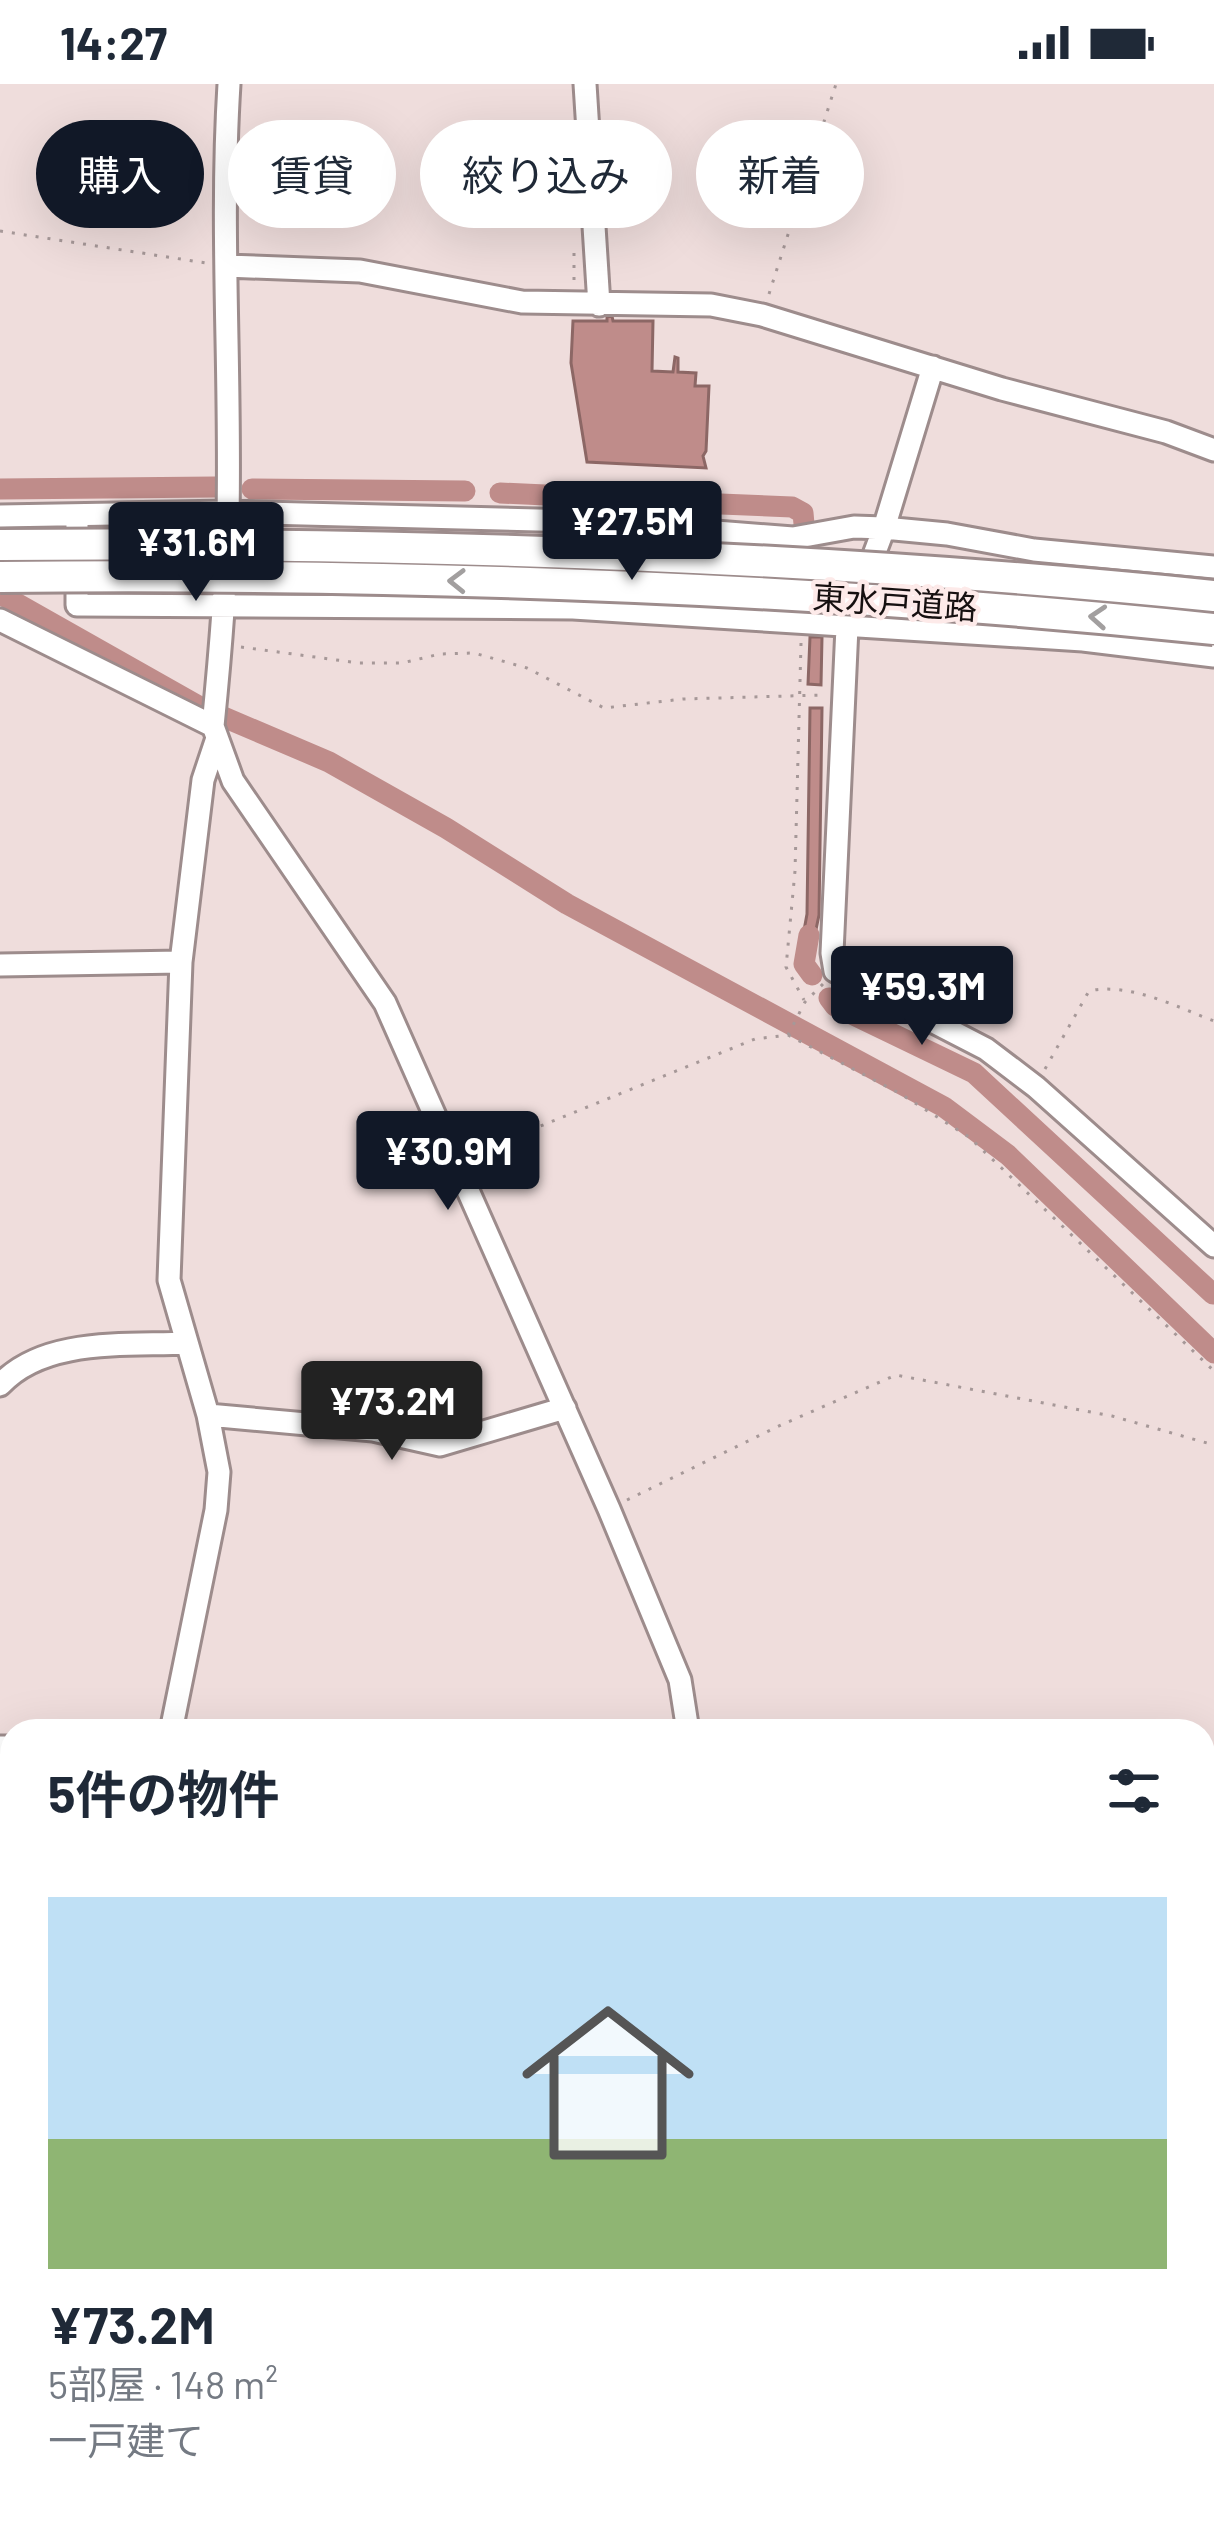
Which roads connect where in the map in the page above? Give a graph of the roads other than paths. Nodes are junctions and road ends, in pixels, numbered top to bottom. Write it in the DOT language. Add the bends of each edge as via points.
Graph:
graph roads {
  1 [pos="230,84"];
  2 [pos="585,84"];
  3 [pos="226,266"];
  4 [pos="598,305"];
  5 [pos="933,367"];
  6 [pos="1214,450"];
  7 [pos="228,512"];
  8 [pos="77,514"];
  9 [pos="0,516"];
  10 [pos="884,528"];
  11 [pos="0,545"];
  12 [pos="1214,568"];
  13 [pos="0,577"];
  14 [pos="1214,596"];
  15 [pos="224,605"];
  16 [pos="0,620"];
  17 [pos="847,628"];
  18 [pos="1214,628"];
  19 [pos="1214,656"];
  20 [pos="214,722"];
  21 [pos="181,962"];
  22 [pos="0,965"];
  23 [pos="1214,1246"];
  24 [pos="186,1343"];
  25 [pos="0,1385"];
  26 [pos="565,1408"];
  27 [pos="208,1415"];
  28 [pos="173,1719"];
  29 [pos="686,1719"];
  1 -- 3 [label="street"];
  2 -- 4 [label="street"];
  3 -- 4 [label="street" via="360,271 522,302"];
  3 -- 7 [label="street"];
  4 -- 5 [label="street" via="711,305"];
  5 -- 6 [label="street"];
  5 -- 10 [label="street"];
  7 -- 8 [label="street"];
  7 -- 10 [label="street" via="577,521 793,538"];
  7 -- 15 [label="street"];
  8 -- 9 [label="street"];
  8 -- 15 [label="street" via="77,605"];
  10 -- 12 [label="street"];
  10 -- 17 [label="street"];
  11 -- 14 [label="highway, 東水戸道路, bridge" via="506,549"];
  18 -- 13 [label="highway, 東水戸道路, one-way, bridge" via="483,581"];
  15 -- 17 [label="street" via="573,608"];
  15 -- 20 [label="street"];
  16 -- 20 [label="street"];
  17 -- 19 [label="street"];
  17 -- 23 [label="street" via="836,971 986,1049"];
  20 -- 21 [label="street"];
  20 -- 26 [label="street" via="233,782 385,1003"];
  21 -- 22 [label="street"];
  21 -- 24 [label="street" via="169,1280"];
  24 -- 25 [label="street" via="64,1352"];
  24 -- 27 [label="street"];
  26 -- 27 [label="street" via="440,1445 373,1430"];
  26 -- 29 [label="street" via="680,1679"];
  27 -- 28 [label="street" via="216,1510"];
}
